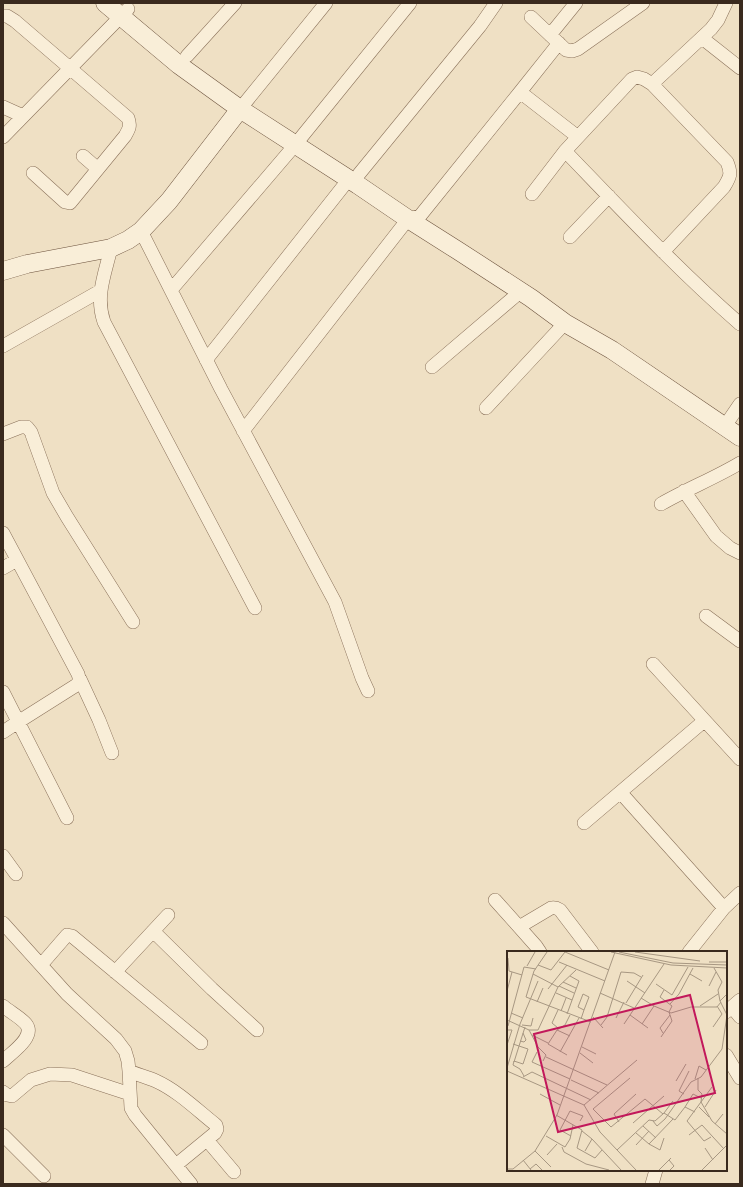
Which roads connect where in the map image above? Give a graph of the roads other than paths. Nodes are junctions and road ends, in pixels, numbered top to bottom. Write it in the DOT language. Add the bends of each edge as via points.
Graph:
graph roads {
  1 [pos="105,3"];
  2 [pos="235,3"];
  3 [pos="326,3"];
  4 [pos="410,3"];
  5 [pos="496,3"];
  6 [pos="576,3"];
  7 [pos="643,3"];
  8 [pos="726,3"];
  9 [pos="123,10"];
  10 [pos="3,16"];
  11 [pos="531,17"];
  12 [pos="702,38"];
  13 [pos="554,39"];
  14 [pos="187,56"];
  15 [pos="70,68"];
  16 [pos="740,68"];
  17 [pos="652,84"];
  18 [pos="520,92"];
  19 [pos="244,105"];
  20 [pos="3,107"];
  21 [pos="23,116"];
  22 [pos="3,137"];
  23 [pos="578,137"];
  24 [pos="299,140"];
  25 [pos="564,151"];
  26 [pos="83,156"];
  27 [pos="98,169"];
  28 [pos="33,173"];
  29 [pos="737,176"];
  30 [pos="354,177"];
  31 [pos="532,194"];
  32 [pos="609,196"];
  33 [pos="414,217"];
  34 [pos="141,230"];
  35 [pos="570,237"];
  36 [pos="111,248"];
  37 [pos="663,252"];
  38 [pos="3,271"];
  39 [pos="171,290"];
  40 [pos="100,291"];
  41 [pos="520,292"];
  42 [pos="565,323"];
  43 [pos="740,324"];
  44 [pos="3,346"];
  45 [pos="206,360"];
  46 [pos="432,367"];
  47 [pos="486,408"];
  48 [pos="734,419"];
  49 [pos="243,431"];
  50 [pos="3,434"];
  51 [pos="740,437"];
  52 [pos="740,463"];
  53 [pos="684,491"];
  54 [pos="662,504"];
  55 [pos="3,533"];
  56 [pos="740,554"];
  57 [pos="17,560"];
  58 [pos="3,568"];
  59 [pos="255,608"];
  60 [pos="706,616"];
  61 [pos="133,622"];
  62 [pos="740,641"];
  63 [pos="653,664"];
  64 [pos="80,679"];
  65 [pos="368,691"];
  66 [pos="3,692"];
  67 [pos="704,721"];
  68 [pos="18,722"];
  69 [pos="3,732"];
  70 [pos="112,753"];
  71 [pos="740,759"];
  72 [pos="621,793"];
  73 [pos="67,818"];
  74 [pos="584,823"];
  75 [pos="3,856"];
  76 [pos="16,874"];
  77 [pos="740,893"];
  78 [pos="495,900"];
  79 [pos="724,908"];
  80 [pos="168,915"];
  81 [pos="3,923"];
  82 [pos="519,927"];
  83 [pos="153,932"];
  84 [pos="539,951"];
  85 [pos="591,951"];
  86 [pos="690,951"];
  87 [pos="41,965"];
  88 [pos="115,972"];
  89 [pos="3,1006"];
  90 [pos="257,1030"];
  91 [pos="201,1043"];
  92 [pos="727,1056"];
  93 [pos="3,1061"];
  94 [pos="129,1071"];
  95 [pos="740,1078"];
  96 [pos="3,1092"];
  97 [pos="130,1094"];
  98 [pos="3,1135"];
  99 [pos="207,1140"];
  100 [pos="176,1166"];
  101 [pos="656,1171"];
  102 [pos="234,1172"];
  103 [pos="44,1176"];
  104 [pos="192,1184"];
  105 [pos="652,1184"];
  1 -- 9 [label="street"];
  2 -- 14 [label="street"];
  3 -- 19 [label="street"];
  4 -- 24 [label="street"];
  5 -- 30 [label="street" via="480,26"];
  6 -- 13 [label="street"];
  7 -- 13 [label="street" via="578,49 566,50"];
  8 -- 12 [label="street" via="718,20"];
  9 -- 14 [label="street"];
  9 -- 15 [label="street"];
  9 -- 19 [label="street" via="180,65"];
  10 -- 15 [label="street" via="15,20"];
  11 -- 13 [label="street"];
  12 -- 16 [label="street"];
  12 -- 17 [label="street"];
  13 -- 18 [label="street"];
  14 -- 19 [label="street"];
  15 -- 21 [label="street"];
  15 -- 27 [label="street" via="128,118 130,123 125,136"];
  17 -- 23 [label="street" via="637,77 632,79"];
  17 -- 29 [label="street" via="727,162"];
  18 -- 23 [label="street"];
  18 -- 33 [label="street"];
  19 -- 24 [label="street"];
  19 -- 34 [label="street" via="169,201"];
  20 -- 21 [label="street"];
  21 -- 22 [label="street"];
  23 -- 25 [label="street"];
  24 -- 30 [label="street"];
  24 -- 39 [label="street"];
  25 -- 31 [label="street"];
  25 -- 32 [label="street"];
  26 -- 27 [label="street"];
  27 -- 28 [label="street" via="70,203 65,202"];
  29 -- 37 [label="street" via="729,179"];
  30 -- 33 [label="street"];
  30 -- 45 [label="street"];
  32 -- 35 [label="street"];
  32 -- 37 [label="street"];
  33 -- 41 [label="street" via="457,250"];
  33 -- 48 [label="street" via="527,283 570,314"];
  33 -- 49 [label="street"];
  34 -- 36 [label="street"];
  34 -- 39 [label="street"];
  36 -- 38 [label="street"];
  36 -- 40 [label="street"];
  37 -- 43 [label="street"];
  39 -- 45 [label="street"];
  40 -- 44 [label="street"];
  40 -- 59 [label="street" via="104,322"];
  41 -- 42 [label="street"];
  41 -- 46 [label="street"];
  42 -- 47 [label="street"];
  42 -- 48 [label="street"];
  45 -- 49 [label="street"];
  48 -- 51 [label="street"];
  49 -- 65 [label="street" via="335,602"];
  50 -- 61 [label="street" via="21,427 27,427 31,432 53,493"];
  52 -- 53 [label="street"];
  53 -- 54 [label="street"];
  53 -- 56 [label="street" via="716,536"];
  55 -- 57 [label="street"];
  57 -- 58 [label="street"];
  57 -- 64 [label="street"];
  60 -- 62 [label="street"];
  63 -- 67 [label="street"];
  64 -- 68 [label="street" via="79,684"];
  64 -- 70 [label="street"];
  66 -- 68 [label="street"];
  67 -- 71 [label="street"];
  67 -- 72 [label="street"];
  68 -- 69 [label="street"];
  68 -- 73 [label="street"];
  72 -- 74 [label="street"];
  72 -- 79 [label="street"];
  75 -- 76 [label="street"];
  77 -- 79 [label="street"];
  78 -- 82 [label="street"];
  79 -- 86 [label="street"];
  80 -- 83 [label="street"];
  81 -- 87 [label="street"];
  82 -- 84 [label="street"];
  82 -- 85 [label="street" via="551,908 558,908"];
  83 -- 88 [label="street"];
  83 -- 90 [label="street"];
  87 -- 88 [label="street" via="67,935 72,936"];
  87 -- 94 [label="street" via="67,994 116,1039 125,1051"];
  88 -- 91 [label="street"];
  89 -- 93 [label="street" via="25,1024 29,1034"];
  92 -- 95 [label="street"];
  94 -- 97 [label="street"];
  94 -- 99 [label="street" via="157,1082 179,1095 216,1125 215,1133"];
  96 -- 97 [label="street" via="12,1096 31,1080 50,1074 72,1075"];
  97 -- 100 [label="street" via="131,1108 135,1115"];
  98 -- 103 [label="street"];
  99 -- 100 [label="street"];
  99 -- 102 [label="street"];
  100 -- 104 [label="street"];
  101 -- 105 [label="street"];
}
